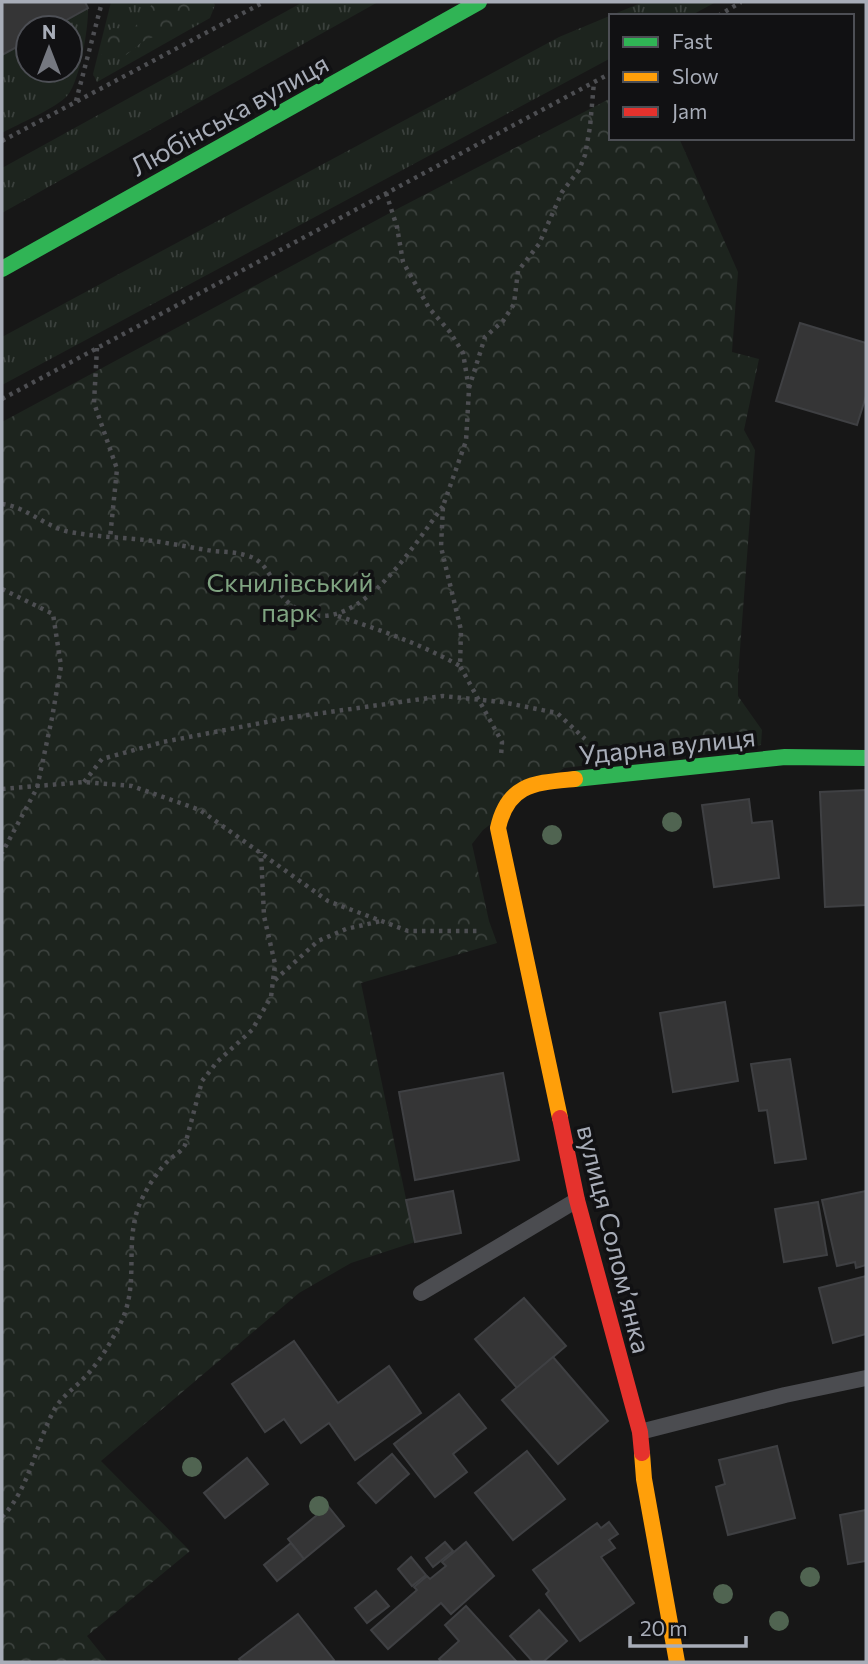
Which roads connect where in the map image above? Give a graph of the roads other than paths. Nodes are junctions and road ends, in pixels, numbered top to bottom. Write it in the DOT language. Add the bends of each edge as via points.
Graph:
graph roads {
  1 [pos="479,2"];
  2 [pos="2,269"];
  3 [pos="866,758"];
  4 [pos="498,828"];
  5 [pos="577,1200"];
  6 [pos="421,1293"];
  7 [pos="866,1378"];
  8 [pos="640,1432"];
  9 [pos="677,1662"];
  1 -- 2 [label="street, Любінська вулиця"];
  3 -- 4 [label="street, Ударна вулиця" via="785,757 528,786 502,806"];
  4 -- 5 [label="street, вулиця Соломʼянка"];
  5 -- 6 [label="lane"];
  5 -- 8 [label="street, вулиця Соломʼянка"];
  7 -- 8 [label="lane"];
  8 -- 9 [label="street, вулиця Соломʼянка" via="644,1479"];
}
